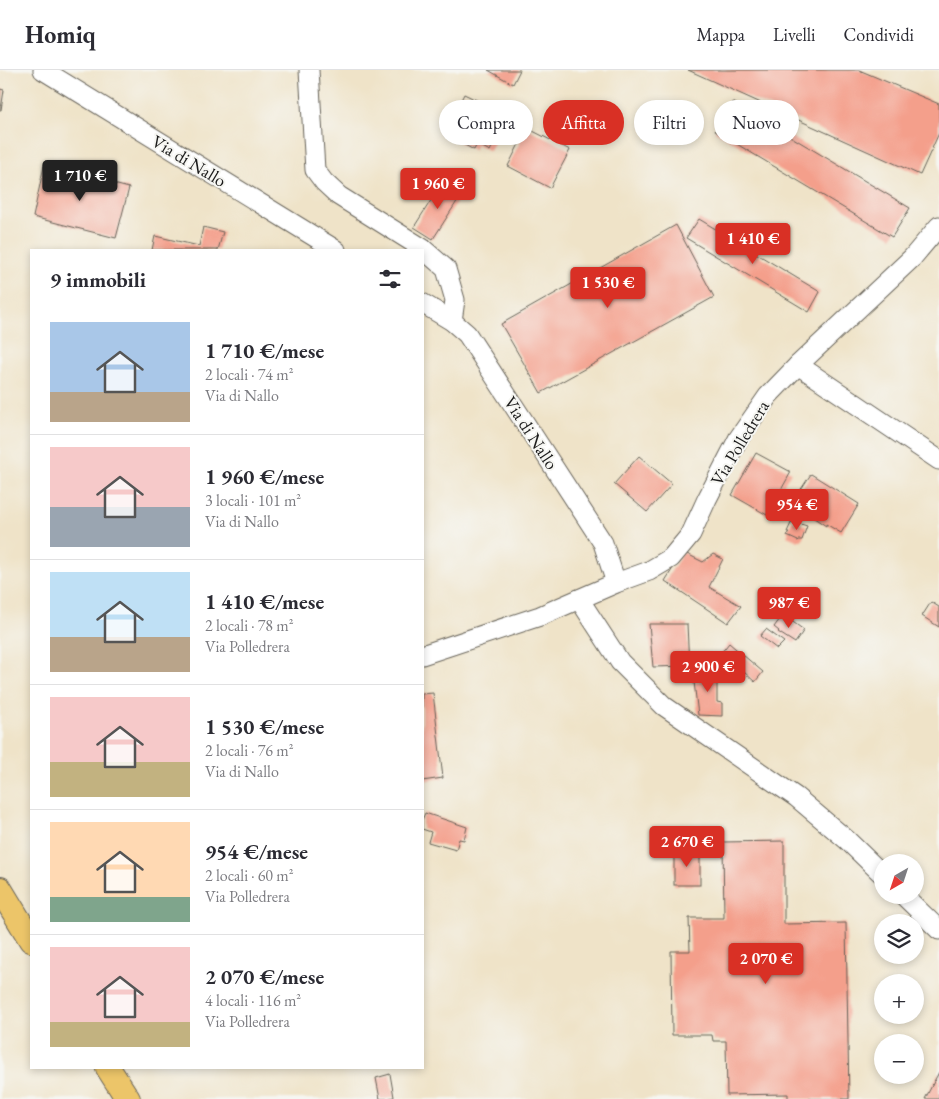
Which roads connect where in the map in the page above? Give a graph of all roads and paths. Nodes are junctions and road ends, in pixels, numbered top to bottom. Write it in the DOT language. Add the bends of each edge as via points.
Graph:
graph roads {
  1 [pos="44,70"];
  2 [pos="308,70"];
  3 [pos="939,226"];
  4 [pos="334,249"];
  5 [pos="423,249"];
  6 [pos="424,250"];
  7 [pos="424,304"];
  8 [pos="452,321"];
  9 [pos="798,365"];
  10 [pos="939,460"];
  11 [pos="616,583"];
  12 [pos="579,598"];
  13 [pos="424,654"];
  14 [pos="874,866"];
  15 [pos="0,889"];
  16 [pos="913,904"];
  17 [pos="939,930"];
  18 [pos="30,938"];
  19 [pos="109,1069"];
  20 [pos="128,1099"];
  1 -- 4 [label="street, Via di Nallo"];
  2 -- 5 [label="street" via="315,170 339,196"];
  3 -- 9 [label="street, Via Polledrera" via="912,258"];
  6 -- 8 [label="street" via="446,269 455,300"];
  7 -- 8 [label="street, Via di Nallo"];
  8 -- 11 [label="street, Via di Nallo" via="467,334 603,543"];
  9 -- 10 [label="street"];
  9 -- 11 [label="street, Via Polledrera" via="768,396 738,439 691,534 671,558 649,571"];
  11 -- 12 [label="street, Via Polledrera"];
  12 -- 13 [label="street, Via Polledrera" via="540,616"];
  12 -- 14 [label="street" via="620,662 664,706 796,797"];
  15 -- 18 [label="main road"];
  16 -- 17 [label="street"];
  19 -- 20 [label="main road"];
}
